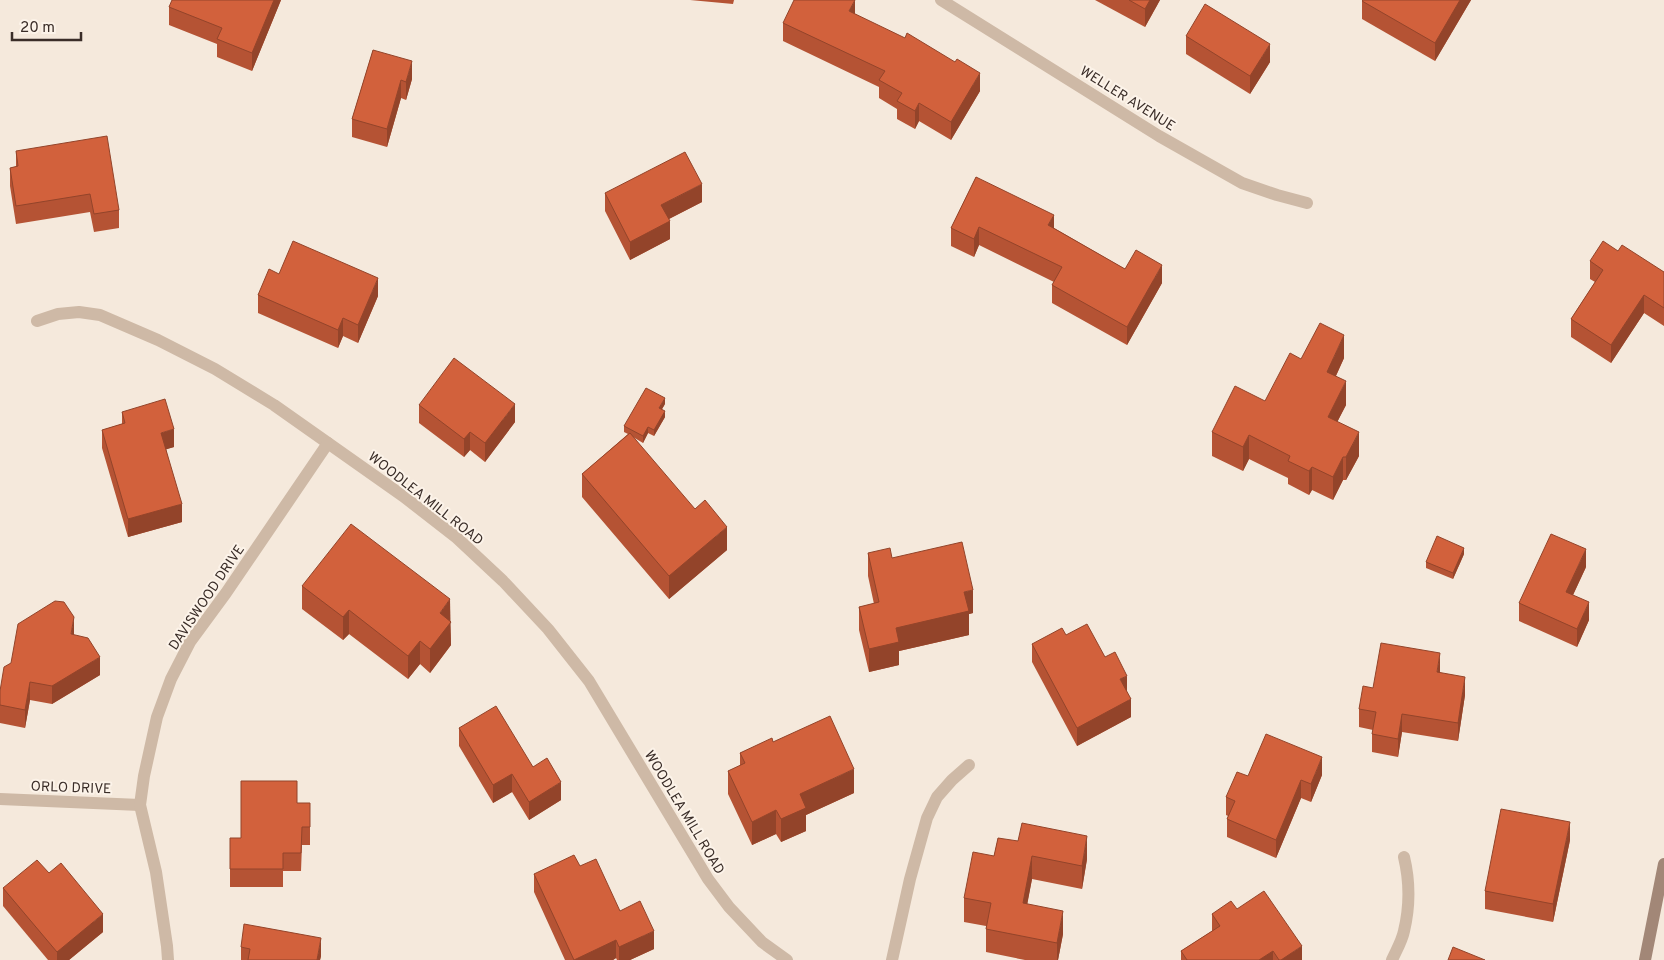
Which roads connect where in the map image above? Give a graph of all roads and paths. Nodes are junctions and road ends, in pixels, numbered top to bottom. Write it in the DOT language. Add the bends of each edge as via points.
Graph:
graph roads {
  1 [pos="941,0"];
  2 [pos="1307,202"];
  3 [pos="37,321"];
  4 [pos="328,443"];
  5 [pos="969,765"];
  6 [pos="0,799"];
  7 [pos="140,805"];
  8 [pos="1404,857"];
  9 [pos="1664,864"];
  10 [pos="168,960"];
  11 [pos="787,960"];
  12 [pos="892,960"];
  13 [pos="1392,960"];
  14 [pos="1646,960"];
  1 -- 2 [label="street, WELLER AVENUE" via="1159,136 1242,182"];
  3 -- 4 [label="street, WOODLEA MILL ROAD" via="58,314 100,315 215,369 274,404"];
  4 -- 7 [label="street, DAVISWOOD DRIVE" via="190,642 157,717"];
  4 -- 11 [label="street, WOODLEA MILL ROAD" via="457,538 548,629 589,681 708,879 762,942"];
  5 -- 12 [label="street" via="937,797 928,818"];
  6 -- 7 [label="street, ORLO DRIVE"];
  7 -- 10 [label="street, DAVISWOOD DRIVE" via="156,872"];
  8 -- 13 [label="street" via="1409,902 1404,933"];
  9 -- 14 [label="main road"];
}
